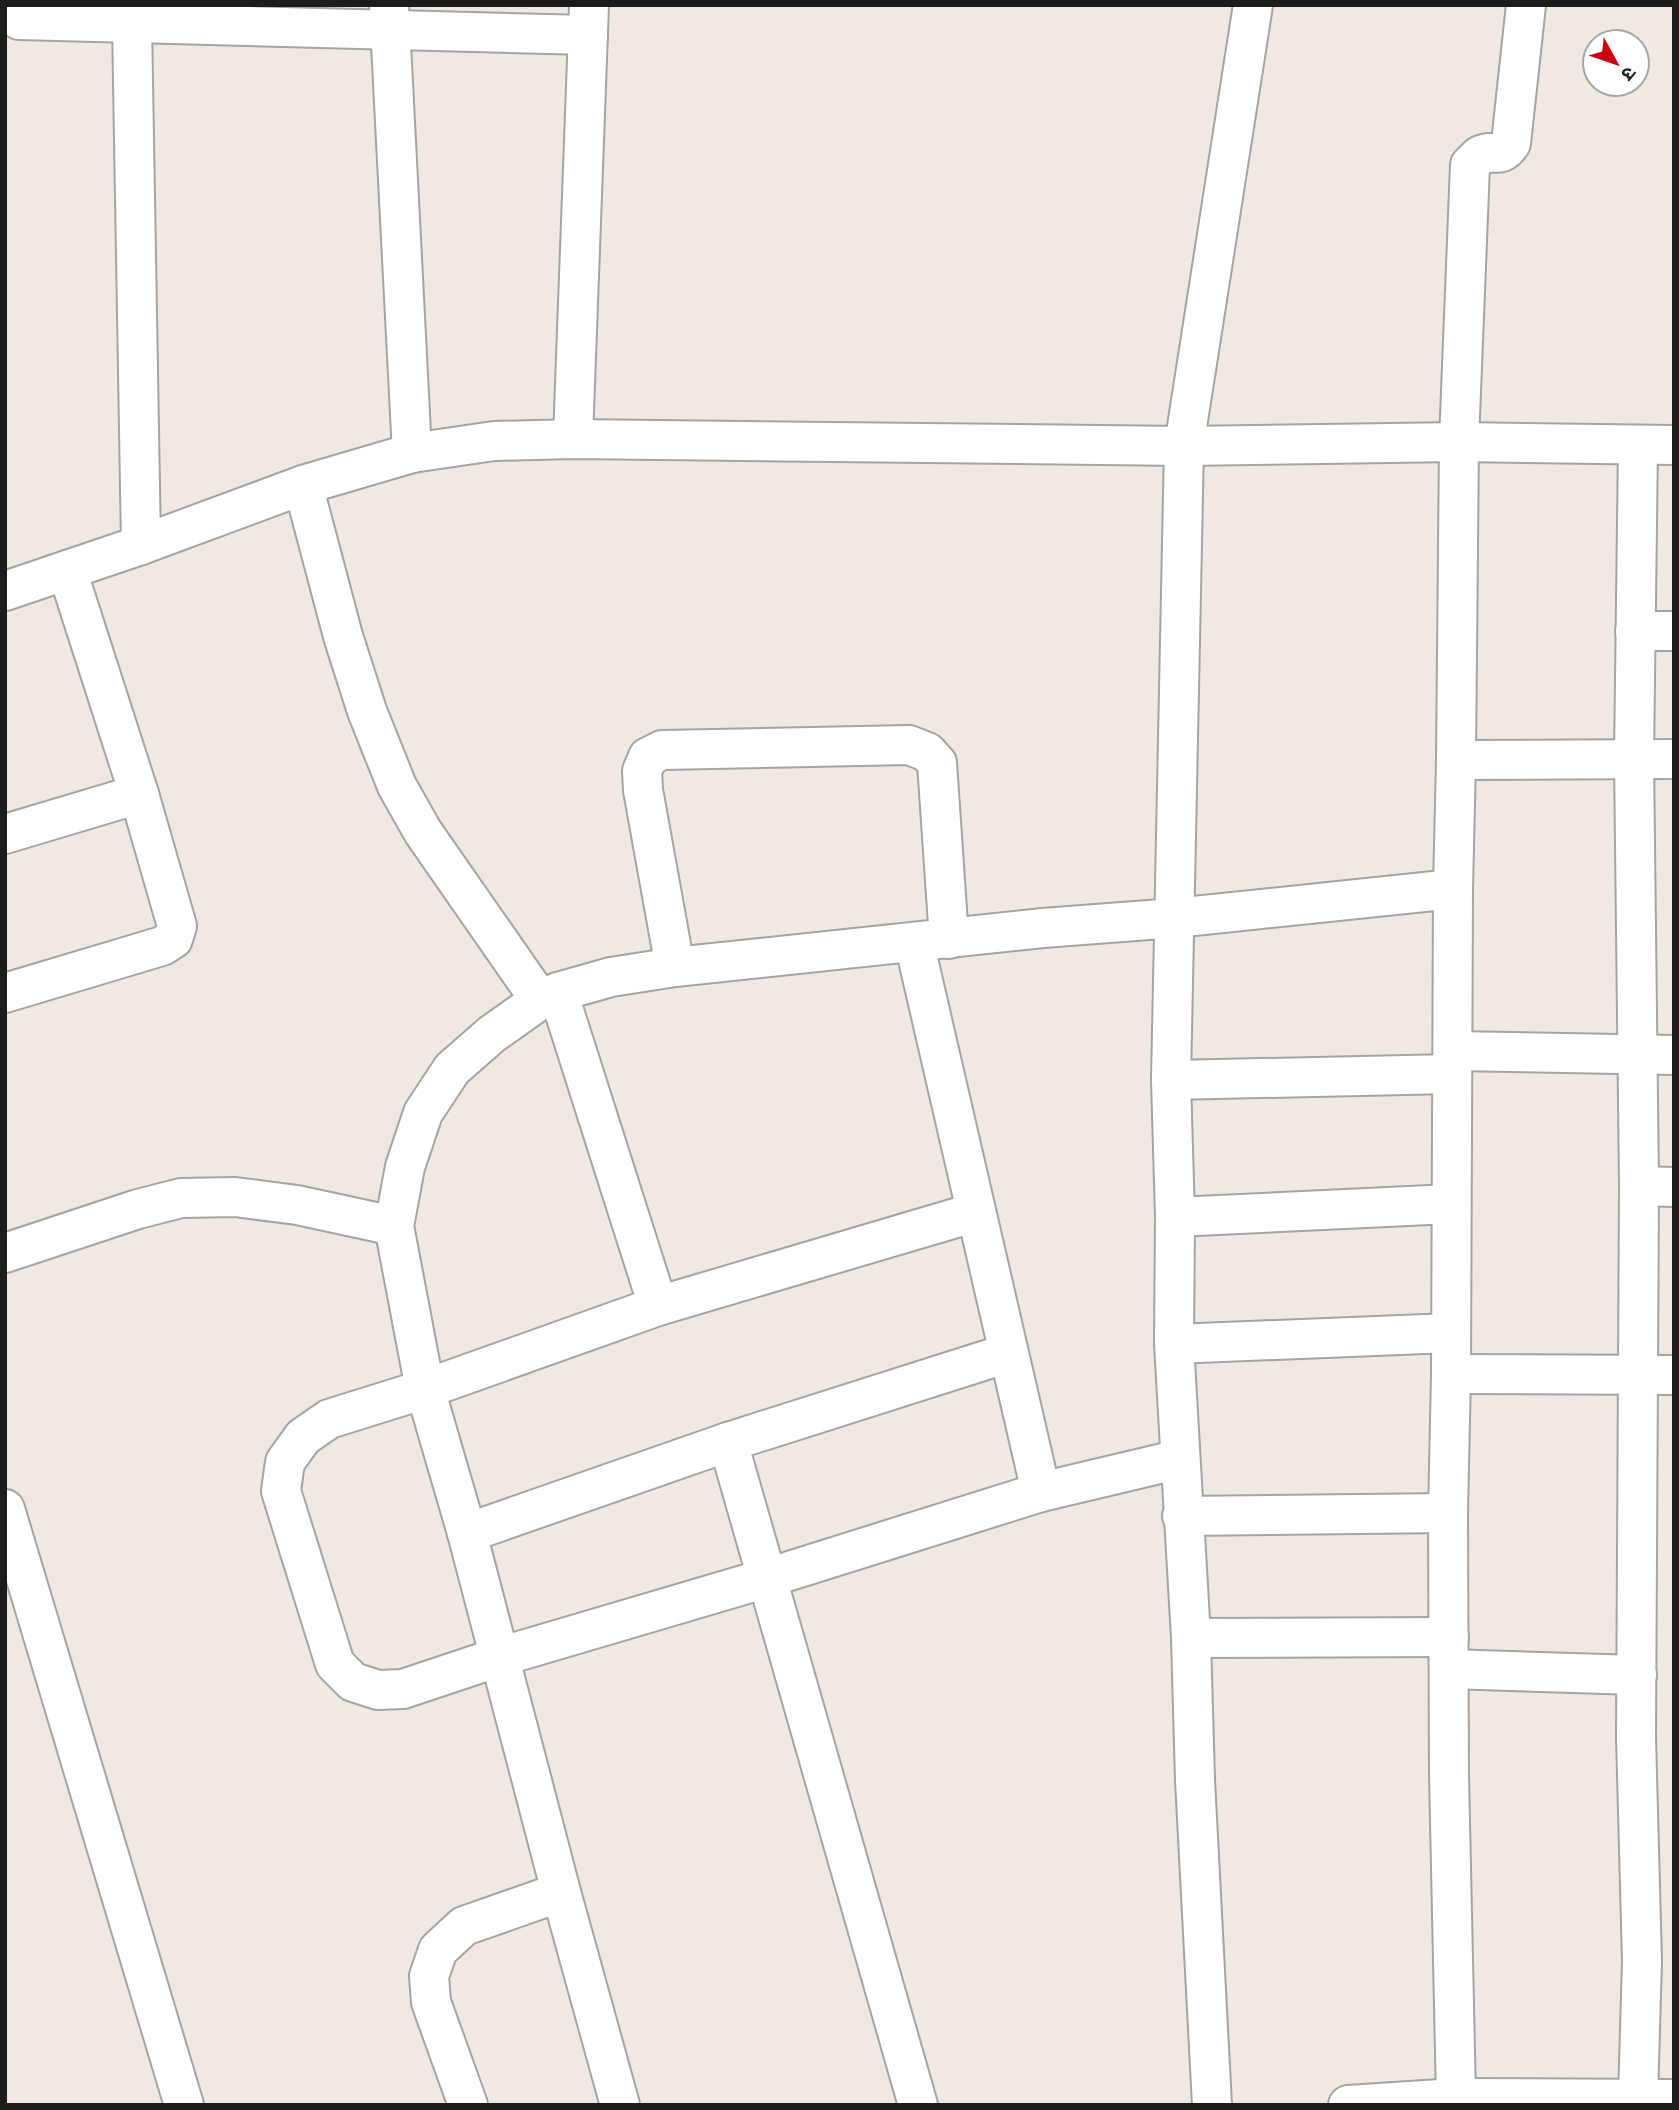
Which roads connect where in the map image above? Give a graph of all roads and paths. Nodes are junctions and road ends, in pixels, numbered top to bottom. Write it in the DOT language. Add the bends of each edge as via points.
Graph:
graph roads {
  1 [pos="19,5"];
  2 [pos="1253,5"];
  3 [pos="1526,5"];
  4 [pos="133,14"];
  5 [pos="389,18"];
  6 [pos="589,20"];
  7 [pos="573,439"];
  8 [pos="1459,442"];
  9 [pos="1656,445"];
  10 [pos="1184,446"];
  11 [pos="412,453"];
  12 [pos="303,485"];
  13 [pos="141,545"];
  14 [pos="67,570"];
  15 [pos="5,591"];
  16 [pos="1635,631"];
  17 [pos="1674,631"];
  18 [pos="1634,758"];
  19 [pos="1674,759"];
  20 [pos="1456,760"];
  21 [pos="139,794"];
  22 [pos="5,834"];
  23 [pos="1453,889"];
  24 [pos="1175,918"];
  25 [pos="931,940"];
  26 [pos="675,967"];
  27 [pos="5,993"];
  28 [pos="549,996"];
  29 [pos="1636,1055"];
  30 [pos="1674,1055"];
  31 [pos="1453,1062"];
  32 [pos="1171,1080"];
  33 [pos="1656,1187"];
  34 [pos="1451,1204"];
  35 [pos="976,1212"];
  36 [pos="1175,1217"];
  37 [pos="394,1226"];
  38 [pos="5,1252"];
  39 [pos="658,1307"];
  40 [pos="1450,1333"];
  41 [pos="1174,1345"];
  42 [pos="1008,1353"];
  43 [pos="1451,1374"];
  44 [pos="1636,1375"];
  45 [pos="1674,1375"];
  46 [pos="425,1389"];
  47 [pos="728,1443"];
  48 [pos="1180,1459"];
  49 [pos="1041,1492"];
  50 [pos="5,1509"];
  51 [pos="1448,1513"];
  52 [pos="1182,1516"];
  53 [pos="467,1533"];
  54 [pos="766,1578"];
  55 [pos="1191,1638"];
  56 [pos="1449,1653"];
  57 [pos="499,1657"];
  58 [pos="1637,1675"];
  59 [pos="561,1892"];
  60 [pos="1456,2098"];
  61 [pos="1656,2098"];
  62 [pos="1500,2102"];
  63 [pos="184,2105"];
  64 [pos="468,2105"];
  65 [pos="620,2105"];
  66 [pos="918,2105"];
  67 [pos="1212,2105"];
  68 [pos="1348,2105"];
  1 -- 4 [label="street" via="19,20"];
  2 -- 10 [label="street"];
  3 -- 8 [label="street" via="1511,143 1502,153 1486,154 1470,165"];
  4 -- 5 [label="street"];
  4 -- 13 [label="street"];
  5 -- 6 [label="street"];
  5 -- 11 [label="street"];
  6 -- 7 [label="street"];
  7 -- 10 [label="street"];
  7 -- 11 [label="street" via="494,441"];
  8 -- 9 [label="street"];
  8 -- 10 [label="street"];
  8 -- 20 [label="street"];
  9 -- 16 [label="street"];
  10 -- 24 [label="street"];
  11 -- 12 [label="street"];
  12 -- 13 [label="street"];
  12 -- 28 [label="street" via="343,636 397,786 423,832"];
  13 -- 14 [label="street"];
  14 -- 15 [label="street"];
  14 -- 21 [label="street"];
  16 -- 17 [label="street"];
  16 -- 18 [label="street"];
  18 -- 19 [label="street"];
  18 -- 20 [label="street"];
  18 -- 29 [label="street"];
  20 -- 23 [label="street"];
  21 -- 22 [label="street"];
  21 -- 27 [label="street" via="177,926 173,939"];
  23 -- 24 [label="street"];
  23 -- 31 [label="street"];
  24 -- 25 [label="street"];
  24 -- 32 [label="street"];
  25 -- 26 [label="street"];
  25 -- 26 [label="street" via="936,763 927,752 909,745 662,750 648,757 642,772 643,790"];
  25 -- 35 [label="street"];
  26 -- 28 [label="street" via="611,976"];
  28 -- 37 [label="street" via="492,1034 452,1069 423,1113 405,1167"];
  28 -- 39 [label="street"];
  29 -- 30 [label="street"];
  29 -- 31 [label="street"];
  29 -- 33 [label="street"];
  31 -- 32 [label="street"];
  31 -- 34 [label="street"];
  32 -- 36 [label="street"];
  33 -- 44 [label="street"];
  34 -- 36 [label="street"];
  34 -- 40 [label="street"];
  35 -- 39 [label="street"];
  35 -- 42 [label="street"];
  36 -- 41 [label="street"];
  37 -- 38 [label="street" via="297,1205 181,1198"];
  37 -- 46 [label="street"];
  39 -- 46 [label="street"];
  40 -- 41 [label="street"];
  40 -- 43 [label="street"];
  41 -- 48 [label="street"];
  42 -- 47 [label="street"];
  42 -- 49 [label="street"];
  43 -- 44 [label="street"];
  43 -- 51 [label="street"];
  44 -- 45 [label="street"];
  44 -- 58 [label="street"];
  46 -- 53 [label="street"];
  46 -- 57 [label="street" via="329,1419 303,1437 285,1462 281,1491 335,1664 353,1682 378,1690 403,1689"];
  47 -- 53 [label="street"];
  47 -- 54 [label="street"];
  48 -- 49 [label="street"];
  48 -- 52 [label="street"];
  49 -- 54 [label="street"];
  50 -- 63 [label="street"];
  51 -- 52 [label="street"];
  51 -- 56 [label="street"];
  52 -- 55 [label="street"];
  53 -- 57 [label="street"];
  54 -- 57 [label="street"];
  54 -- 66 [label="street"];
  55 -- 56 [label="street"];
  55 -- 67 [label="street"];
  56 -- 58 [label="street"];
  56 -- 60 [label="street"];
  57 -- 59 [label="street"];
  58 -- 61 [label="street" via="1642,1961"];
  59 -- 64 [label="street" via="464,1926 438,1950 429,1976 431,2002"];
  59 -- 65 [label="street"];
  60 -- 62 [label="street"];
  60 -- 68 [label="street"];
  61 -- 62 [label="street"];
}
